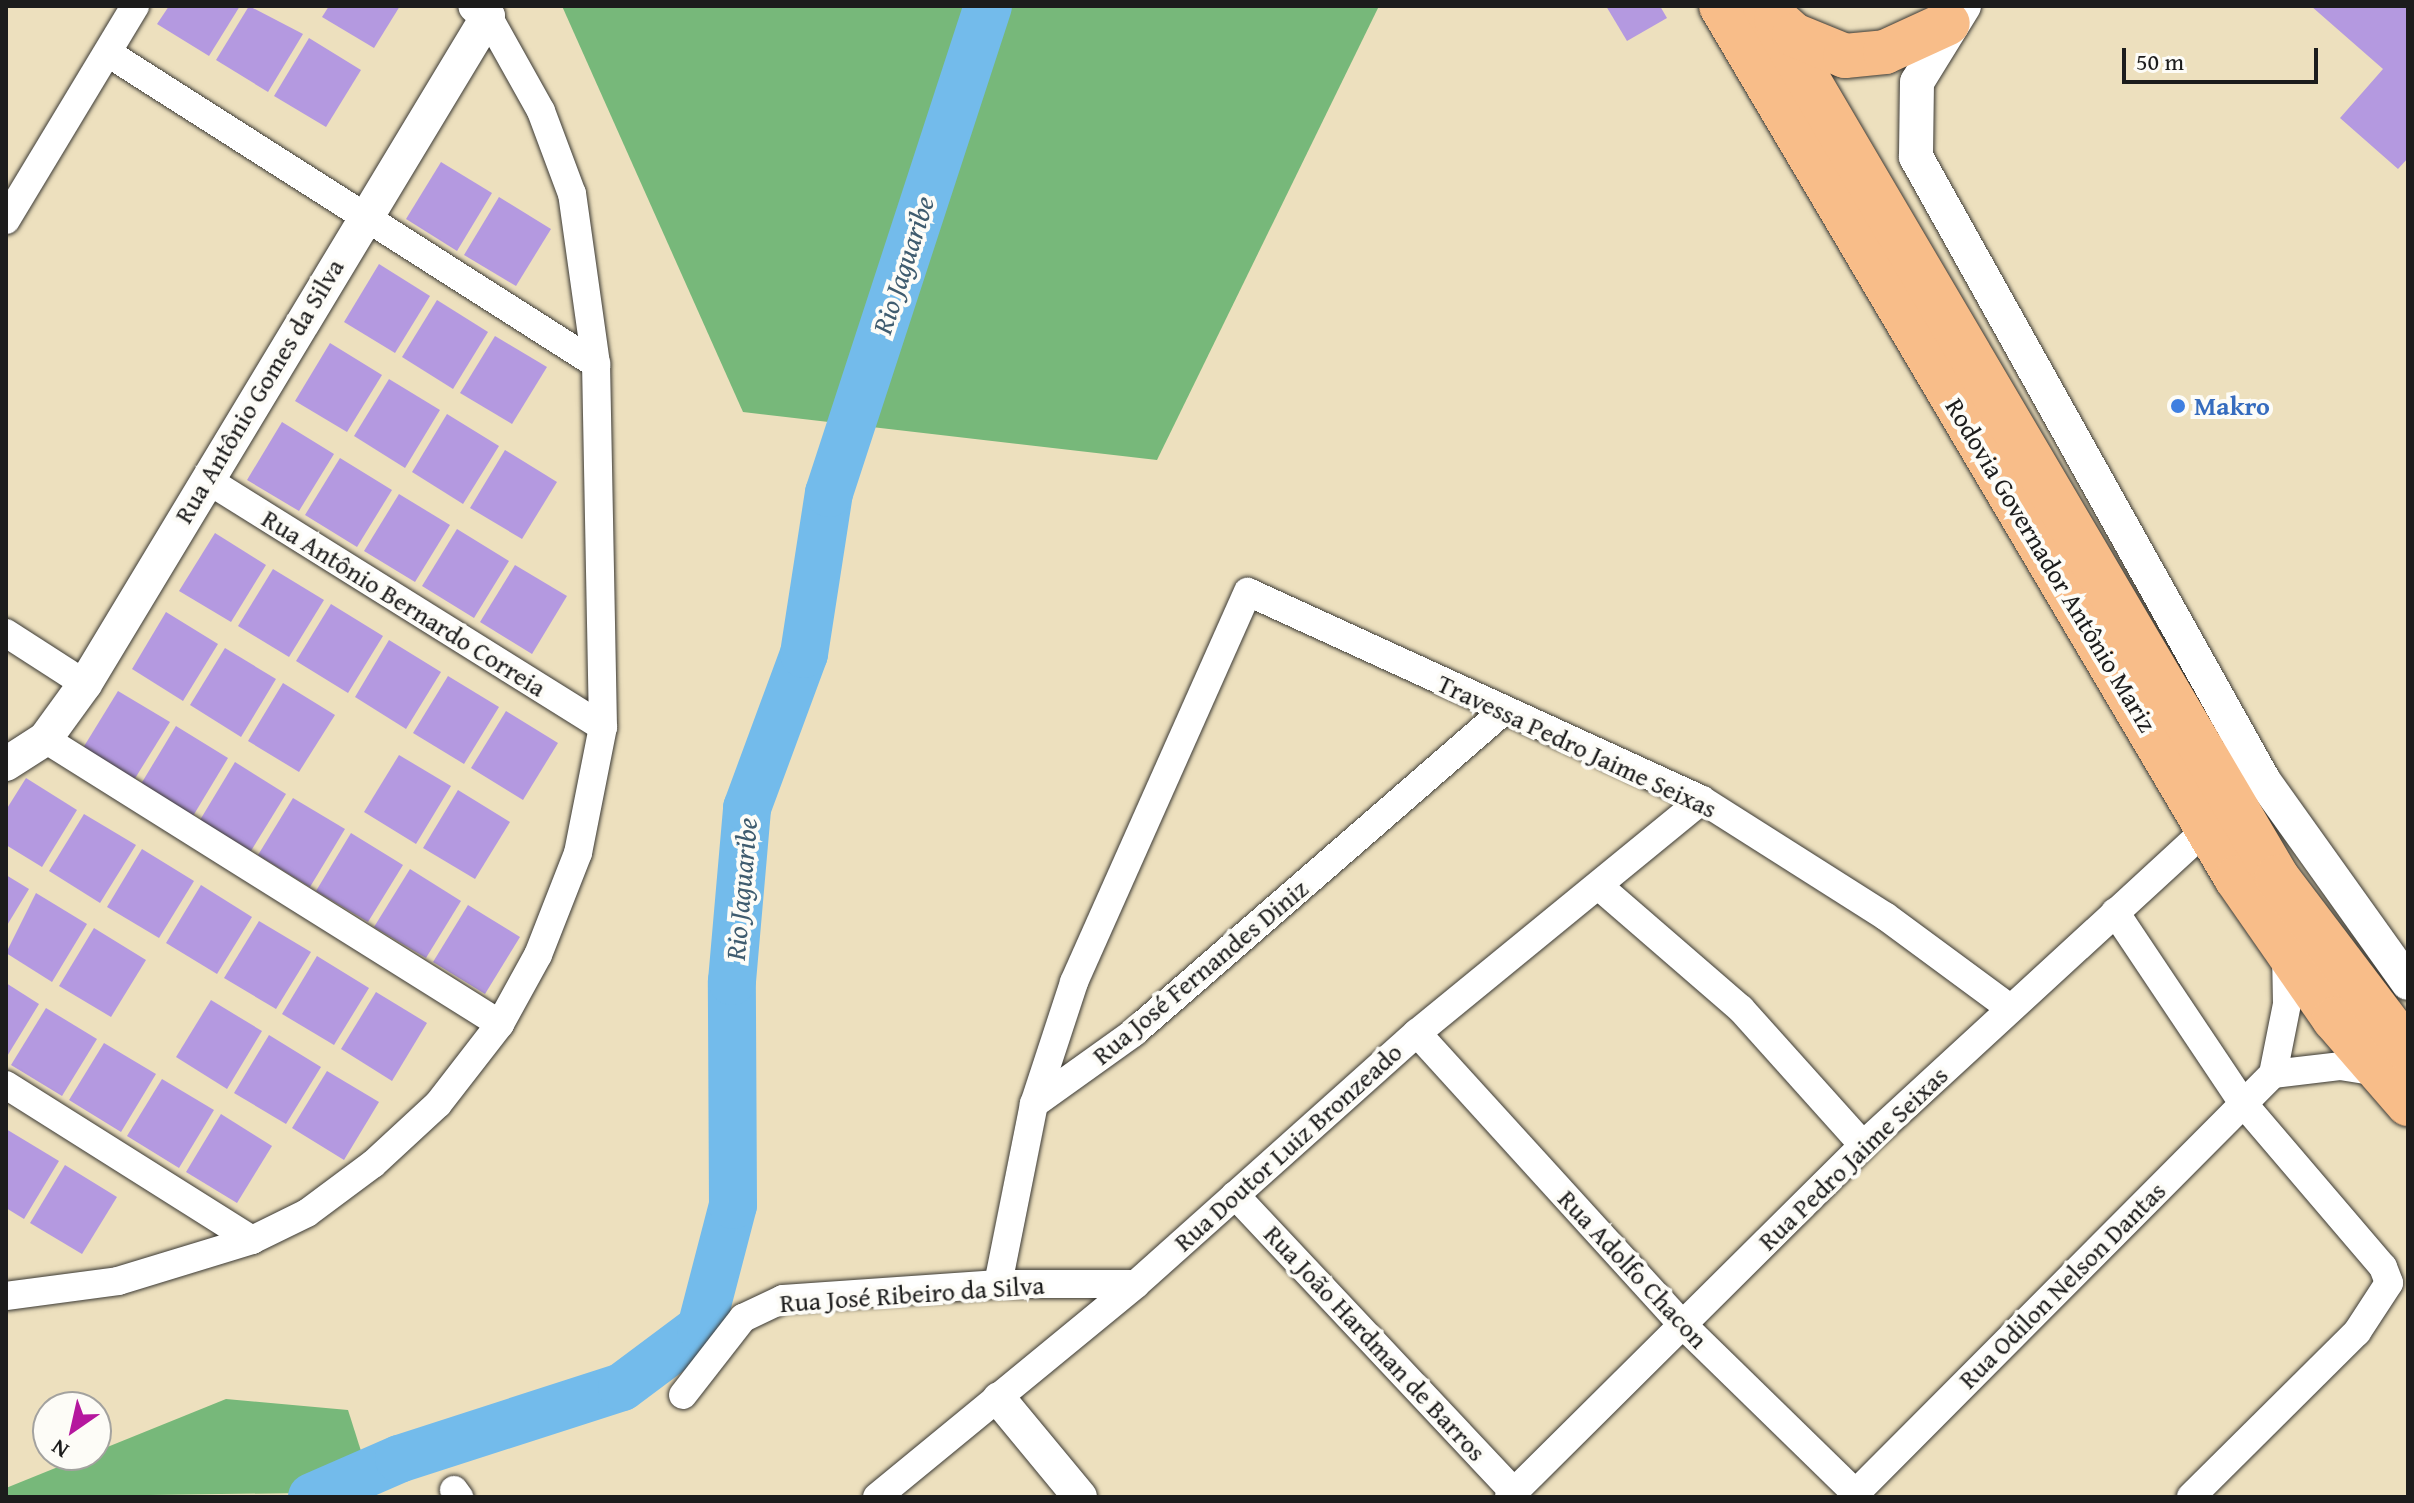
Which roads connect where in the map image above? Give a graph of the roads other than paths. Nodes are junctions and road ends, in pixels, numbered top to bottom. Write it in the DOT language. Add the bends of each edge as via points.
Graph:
graph roads {
  1 [pos="135,6"];
  2 [pos="1721,6"];
  3 [pos="1766,8"];
  4 [pos="482,11"];
  5 [pos="1956,15"];
  6 [pos="108,53"];
  7 [pos="363,217"];
  8 [pos="6,220"];
  9 [pos="596,364"];
  10 [pos="206,479"];
  11 [pos="6,633"];
  12 [pos="85,684"];
  13 [pos="1501,713"];
  14 [pos="603,727"];
  15 [pos="45,739"];
  16 [pos="6,764"];
  17 [pos="1702,800"];
  18 [pos="2207,829"];
  19 [pos="1600,887"];
  20 [pos="2115,912"];
  21 [pos="2286,953"];
  22 [pos="2408,983"];
  23 [pos="2010,1008"];
  24 [pos="500,1024"];
  25 [pos="1417,1033"];
  26 [pos="2393,1061"];
  27 [pos="2273,1074"];
  28 [pos="6,1085"];
  29 [pos="2242,1102"];
  30 [pos="1034,1104"];
  31 [pos="2408,1104"];
  32 [pos="1863,1145"];
  33 [pos="1235,1195"];
  34 [pos="252,1240"];
  35 [pos="998,1284"];
  36 [pos="1136,1284"];
  37 [pos="6,1296"];
  38 [pos="1683,1325"];
  39 [pos="683,1395"];
  40 [pos="999,1399"];
  41 [pos="1511,1494"];
  42 [pos="1855,1496"];
  43 [pos="877,1497"];
  44 [pos="1080,1497"];
  45 [pos="2191,1497"];
  1 -- 6 [label="street"];
  2 -- 18 [label="highway, Rodovia Governador Antônio Mariz"];
  3 -- 5 [label="highway" via="1794,35 1845,56 1885,52"];
  3 -- 26 [label="highway, Rodovia Governador Antônio Mariz" via="2277,877"];
  4 -- 7 [label="street, Rua Antônio Gomes da Silva"];
  4 -- 9 [label="street" via="541,111 572,194"];
  5 -- 22 [label="street" via="1917,82 1916,157 2264,781"];
  6 -- 7 [label="street"];
  6 -- 8 [label="street"];
  7 -- 9 [label="street"];
  7 -- 10 [label="street, Rua Antônio Gomes da Silva"];
  9 -- 14 [label="street"];
  10 -- 12 [label="street, Rua Antônio Gomes da Silva"];
  10 -- 14 [label="street, Rua Antônio Bernardo Correia"];
  11 -- 12 [label="street"];
  12 -- 15 [label="street, Rua Antônio Gomes da Silva"];
  13 -- 17 [label="street, Travessa Pedro Jaime Seixas"];
  13 -- 30 [label="street, Rua José Fernandes Diniz" via="1133,1033"];
  13 -- 30 [label="street, Travessa Pedro Jaime Seixas" via="1248,592 1074,982"];
  14 -- 24 [label="street" via="578,853"];
  15 -- 16 [label="street, Rua Antônio Gomes da Silva"];
  15 -- 24 [label="street"];
  17 -- 19 [label="street, Rua Doutor Luiz Bronzeado"];
  17 -- 23 [label="street, Travessa Pedro Jaime Seixas" via="1873,908"];
  18 -- 20 [label="street, Rua Pedro Jaime Seixas"];
  18 -- 21 [label="highway, Rodovia Governador Antônio Mariz"];
  19 -- 25 [label="street, Rua Doutor Luiz Bronzeado"];
  19 -- 32 [label="street" via="1751,1018"];
  20 -- 23 [label="street, Rua Pedro Jaime Seixas"];
  20 -- 29 [label="street"];
  21 -- 26 [label="highway, Rodovia Governador Antônio Mariz"];
  21 -- 27 [label="street" via="2287,1004"];
  23 -- 32 [label="street, Rua Pedro Jaime Seixas"];
  24 -- 34 [label="street" via="438,1104 373,1164 307,1213"];
  25 -- 33 [label="street, Rua Doutor Luiz Bronzeado"];
  25 -- 38 [label="street, Rua Adolfo Chacon"];
  26 -- 27 [label="street"];
  26 -- 31 [label="highway, Rodovia Governador Antônio Mariz"];
  27 -- 29 [label="street, Rua Odilon Nelson Dantas"];
  28 -- 34 [label="street"];
  29 -- 42 [label="street, Rua Odilon Nelson Dantas"];
  29 -- 45 [label="street" via="2383,1267 2383,1299 2357,1332"];
  30 -- 35 [label="street"];
  32 -- 38 [label="street, Rua Pedro Jaime Seixas"];
  33 -- 36 [label="street, Rua Doutor Luiz Bronzeado"];
  33 -- 41 [label="street, Rua João Hardman de Barros"];
  34 -- 37 [label="street" via="118,1281"];
  35 -- 36 [label="street, Rua José Ribeiro da Silva"];
  35 -- 39 [label="street, Rua José Ribeiro da Silva" via="766,1303 743,1318"];
  36 -- 40 [label="street, Rua Doutor Luiz Bronzeado"];
  38 -- 41 [label="street, Rua Pedro Jaime Seixas"];
  38 -- 42 [label="street, Rua Adolfo Chacon"];
  40 -- 43 [label="street, Rua Doutor Luiz Bronzeado"];
  40 -- 44 [label="street"];
}
